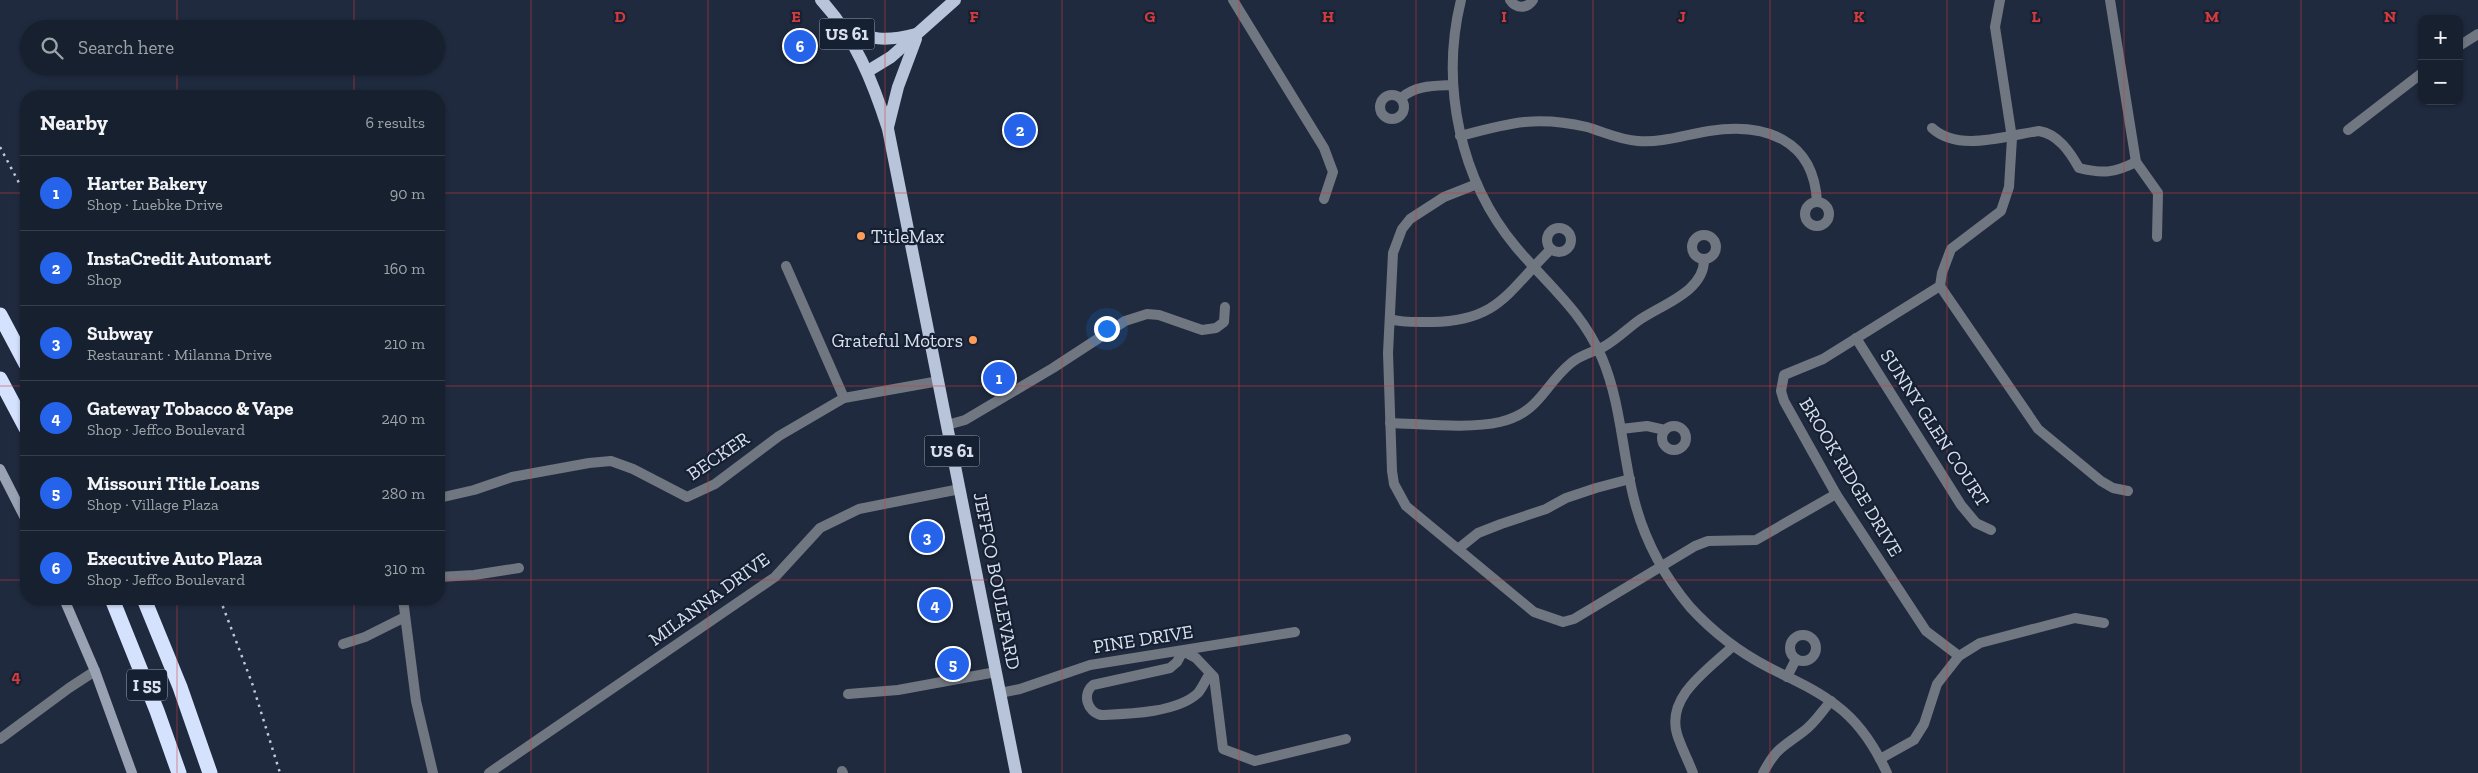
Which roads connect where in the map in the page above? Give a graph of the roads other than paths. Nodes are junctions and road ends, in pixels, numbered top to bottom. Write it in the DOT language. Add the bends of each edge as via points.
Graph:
graph roads {
  1 [pos="821,0"];
  2 [pos="955,0"];
  3 [pos="1233,0"];
  4 [pos="1461,0"];
  5 [pos="1510,0"];
  6 [pos="1533,0"];
  7 [pos="2000,0"];
  8 [pos="2110,0"];
  9 [pos="842,27"];
  10 [pos="918,34"];
  11 [pos="2478,34"];
  12 [pos="2463,43"];
  13 [pos="868,71"];
  14 [pos="2418,76"];
  15 [pos="1453,85"];
  16 [pos="1401,98"];
  17 [pos="1932,128"];
  18 [pos="888,129"];
  19 [pos="2348,130"];
  20 [pos="1460,136"];
  21 [pos="2012,136"];
  22 [pos="2136,162"];
  23 [pos="1477,184"];
  24 [pos="1324,199"];
  25 [pos="1817,202"];
  26 [pos="2157,237"];
  27 [pos="1550,249"];
  28 [pos="1704,259"];
  29 [pos="786,266"];
  30 [pos="1533,266"];
  31 [pos="1940,286"];
  32 [pos="1226,307"];
  33 [pos="0,315"];
  34 [pos="1390,319"];
  35 [pos="1856,338"];
  36 [pos="1598,350"];
  37 [pos="20,353"];
  38 [pos="0,379"];
  39 [pos="939,381"];
  40 [pos="844,398"];
  41 [pos="20,417"];
  42 [pos="1390,423"];
  43 [pos="947,425"];
  44 [pos="1621,429"];
  45 [pos="1665,430"];
  46 [pos="0,469"];
  47 [pos="1630,479"];
  48 [pos="960,488"];
  49 [pos="2128,491"];
  50 [pos="1836,494"];
  51 [pos="445,497"];
  52 [pos="20,508"];
  53 [pos="1991,530"];
  54 [pos="1458,549"];
  55 [pos="1662,567"];
  56 [pos="519,568"];
  57 [pos="445,576"];
  58 [pos="67,605"];
  59 [pos="114,605"];
  60 [pos="146,605"];
  61 [pos="404,605"];
  62 [pos="406,617"];
  63 [pos="2104,623"];
  64 [pos="1295,632"];
  65 [pos="343,644"];
  66 [pos="1734,646"];
  67 [pos="1183,650"];
  68 [pos="1959,656"];
  69 [pos="1796,659"];
  70 [pos="95,671"];
  71 [pos="996,672"];
  72 [pos="1210,673"];
  73 [pos="1788,677"];
  74 [pos="1000,693"];
  75 [pos="848,694"];
  76 [pos="1831,701"];
  77 [pos="0,739"];
  78 [pos="1346,739"];
  79 [pos="1880,759"];
  80 [pos="132,773"];
  81 [pos="179,773"];
  82 [pos="210,773"];
  83 [pos="433,773"];
  84 [pos="489,773"];
  85 [pos="1016,773"];
  86 [pos="1694,773"];
  87 [pos="1762,773"];
  88 [pos="1887,773"];
  1 -- 9 [label="main road, JEFFCO BOULEVARD / US 61"];
  2 -- 10 [label="main road"];
  3 -- 24 [label="street" via="1324,148 1333,172"];
  4 -- 15 [label="street" via="1454,43"];
  5 -- 6 [label="street" via="1515,6 1522,7"];
  7 -- 21 [label="street" via="1995,28"];
  8 -- 22 [label="street"];
  9 -- 10 [label="main road" via="884,40"];
  9 -- 13 [label="main road, JEFFCO BOULEVARD / US 61"];
  10 -- 13 [label="main road"];
  10 -- 18 [label="main road" via="898,87"];
  11 -- 12 [label="street"];
  13 -- 18 [label="main road, JEFFCO BOULEVARD / US 61"];
  14 -- 19 [label="street"];
  15 -- 16 [label="street" via="1413,89"];
  15 -- 20 [label="street"];
  17 -- 21 [label="street" via="1938,134 1967,141"];
  18 -- 39 [label="main road, JEFFCO BOULEVARD / US 61"];
  20 -- 23 [label="street"];
  20 -- 25 [label="street" via="1528,120 1586,127 1636,141 1660,142 1710,131 1747,129 1765,132 1786,141 1804,157 1812,172"];
  21 -- 22 [label="street" via="2039,131 2050,133 2070,152 2079,168 2092,171 2117,171"];
  21 -- 31 [label="street" via="2009,187 2001,211 1951,249"];
  22 -- 26 [label="street" via="2158,193"];
  23 -- 30 [label="street" via="1498,223"];
  23 -- 34 [label="street" via="1444,197 1410,219 1402,230 1393,253"];
  27 -- 30 [label="street"];
  28 -- 36 [label="street" via="1698,280 1685,293"];
  29 -- 40 [label="street"];
  30 -- 34 [label="street" via="1516,288 1475,317 1446,322"];
  30 -- 36 [label="street" via="1572,308"];
  31 -- 35 [label="street, BROOK RIDGE DRIVE"];
  31 -- 49 [label="street" via="2038,429 2101,481"];
  32 -- 43 [label="street" via="1224,322 1216,328 1202,330 1159,315 1148,314 1125,321 965,420"];
  33 -- 37 [label="highway"];
  34 -- 42 [label="street"];
  35 -- 50 [label="street, BROOK RIDGE DRIVE" via="1823,359 1784,375 1781,391"];
  35 -- 53 [label="street, SUNNY GLEN COURT" via="1962,505 1976,523"];
  36 -- 42 [label="street" via="1573,361 1530,410 1500,422"];
  36 -- 44 [label="street" via="1614,393"];
  38 -- 41 [label="highway"];
  39 -- 40 [label="street, BECKER"];
  39 -- 43 [label="main road, JEFFCO BOULEVARD / US 61"];
  40 -- 51 [label="street, BECKER" via="779,436 715,484 688,497 633,469 611,462 512,477"];
  42 -- 54 [label="street" via="1394,484 1406,506"];
  43 -- 48 [label="main road, JEFFCO BOULEVARD / US 61"];
  44 -- 45 [label="street" via="1647,426"];
  44 -- 47 [label="street"];
  46 -- 52 [label="street"];
  47 -- 54 [label="street" via="1581,493 1478,533"];
  47 -- 55 [label="street" via="1644,530"];
  48 -- 71 [label="main road, JEFFCO BOULEVARD / US 61"];
  48 -- 84 [label="street, MILANNA DRIVE" via="859,508 820,528 775,577"];
  50 -- 55 [label="street" via="1764,537 1708,541"];
  50 -- 68 [label="street, BROOK RIDGE DRIVE" via="1926,631"];
  54 -- 55 [label="street" via="1534,612 1563,622 1574,619"];
  55 -- 66 [label="street" via="1690,606"];
  56 -- 57 [label="street"];
  58 -- 70 [label="street"];
  59 -- 81 [label="highway, I 55"];
  60 -- 82 [label="highway, I 55" via="180,686"];
  61 -- 62 [label="street"];
  62 -- 65 [label="street"];
  62 -- 83 [label="street" via="416,701"];
  63 -- 68 [label="street" via="2075,618 1980,644"];
  64 -- 67 [label="street, PINE DRIVE"];
  66 -- 73 [label="street"];
  66 -- 86 [label="street" via="1680,698 1676,733"];
  67 -- 72 [label="street"];
  67 -- 72 [label="street" via="1170,668 1092,685 1087,693 1089,707 1100,715 1164,708 1200,691"];
  67 -- 74 [label="street, PINE DRIVE" via="1090,665"];
  68 -- 79 [label="street" via="1937,684 1924,724 1914,740"];
  69 -- 73 [label="street"];
  70 -- 77 [label="street"];
  70 -- 80 [label="street"];
  71 -- 74 [label="main road, JEFFCO BOULEVARD / US 61"];
  71 -- 75 [label="street" via="898,690"];
  72 -- 78 [label="street" via="1214,678 1223,749 1255,761"];
  73 -- 76 [label="street"];
  74 -- 85 [label="main road, JEFFCO BOULEVARD / US 61"];
  76 -- 79 [label="street" via="1861,729"];
  76 -- 87 [label="street" via="1815,721 1783,744"];
  79 -- 88 [label="street"];
}
